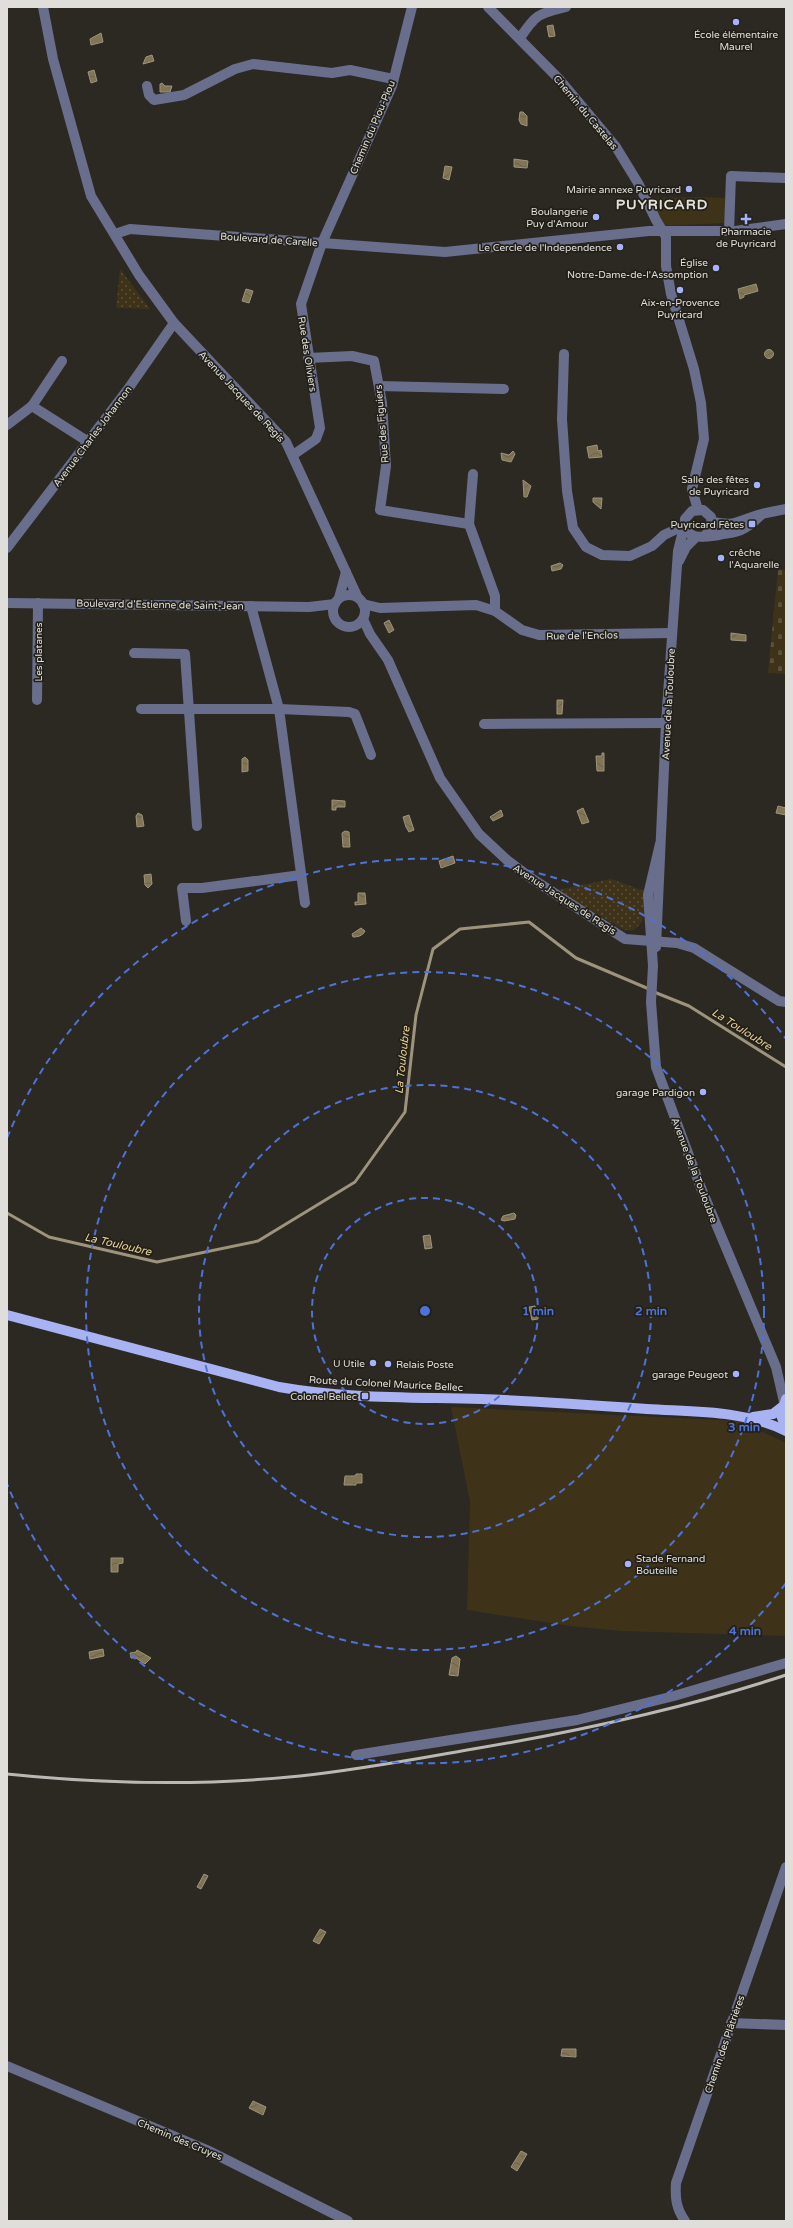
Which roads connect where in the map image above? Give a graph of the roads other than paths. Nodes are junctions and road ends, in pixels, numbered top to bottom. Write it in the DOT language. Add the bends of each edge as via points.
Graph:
graph roads {
  1 [pos="44,7"];
  2 [pos="412,7"];
  3 [pos="488,7"];
  4 [pos="566,7"];
  5 [pos="520,38"];
  6 [pos="394,79"];
  7 [pos="147,86"];
  8 [pos="786,178"];
  9 [pos="786,224"];
  10 [pos="729,231"];
  11 [pos="662,232"];
  12 [pos="115,234"];
  13 [pos="322,243"];
  14 [pos="174,323"];
  15 [pos="564,354"];
  16 [pos="308,358"];
  17 [pos="62,361"];
  18 [pos="379,386"];
  19 [pos="504,390"];
  20 [pos="32,406"];
  21 [pos="7,425"];
  22 [pos="87,441"];
  23 [pos="293,455"];
  24 [pos="473,474"];
  25 [pos="786,509"];
  26 [pos="698,510"];
  27 [pos="761,515"];
  28 [pos="713,522"];
  29 [pos="469,524"];
  30 [pos="685,527"];
  31 [pos="699,537"];
  32 [pos="7,548"];
  33 [pos="677,564"];
  34 [pos="346,572"];
  35 [pos="337,601"];
  36 [pos="360,601"];
  37 [pos="7,603"];
  38 [pos="38,603"];
  39 [pos="250,606"];
  40 [pos="313,607"];
  41 [pos="380,608"];
  42 [pos="495,611"];
  43 [pos="334,616"];
  44 [pos="361,620"];
  45 [pos="672,633"];
  46 [pos="134,653"];
  47 [pos="37,700"];
  48 [pos="141,709"];
  49 [pos="189,709"];
  50 [pos="280,709"];
  51 [pos="666,723"];
  52 [pos="484,724"];
  53 [pos="371,755"];
  54 [pos="197,826"];
  55 [pos="301,875"];
  56 [pos="305,903"];
  57 [pos="186,921"];
  58 [pos="654,941"];
  59 [pos="786,1002"];
  60 [pos="7,1315"];
  61 [pos="776,1367"];
  62 [pos="786,1376"];
  63 [pos="784,1403"];
  64 [pos="749,1418"];
  65 [pos="786,1430"];
  66 [pos="786,1663"];
  67 [pos="356,1756"];
  68 [pos="786,1867"];
  69 [pos="732,2023"];
  70 [pos="786,2025"];
  71 [pos="7,2066"];
  72 [pos="348,2221"];
  73 [pos="685,2221"];
  1 -- 12 [label="street" via="53,59 91,196"];
  2 -- 6 [label="street, Chemin du Piou-Piou"];
  3 -- 5 [label="street, Chemin du Castelas"];
  4 -- 5 [label="street" via="541,13 533,19"];
  5 -- 11 [label="street, Chemin du Castelas" via="616,147 638,183"];
  6 -- 7 [label="street" via="350,70 332,73 253,64 235,68 176,98 154,100 149,96"];
  6 -- 13 [label="street, Chemin du Piou-Piou"];
  8 -- 10 [label="street" via="731,176"];
  9 -- 10 [label="street, Boulevard de Carelle"];
  10 -- 11 [label="street, Boulevard de Carelle"];
  11 -- 13 [label="street, Boulevard de Carelle" via="649,231 445,252"];
  11 -- 26 [label="street" via="666,237 666,266 672,294 701,403 704,439 692,489"];
  12 -- 13 [label="street, Boulevard de Carelle" via="130,229"];
  12 -- 14 [label="street, Avenue Jacques de Regis" via="139,276"];
  13 -- 16 [label="street, Rue des Oliviers" via="301,304"];
  14 -- 22 [label="street, Avenue Charles Johannon" via="128,389"];
  14 -- 23 [label="street, Avenue Jacques de Regis" via="286,442"];
  15 -- 30 [label="street" via="562,419 572,528 586,547 602,555 630,556 652,546 664,535"];
  16 -- 18 [label="street, Rue des Figuiers" via="352,356 374,361"];
  16 -- 23 [label="street, Rue des Oliviers" via="320,428 316,439"];
  17 -- 20 [label="street"];
  18 -- 19 [label="street"];
  18 -- 29 [label="street, Rue des Figuiers" via="386,466 380,510"];
  20 -- 21 [label="street"];
  20 -- 22 [label="street"];
  22 -- 32 [label="street, Avenue Charles Johannon"];
  23 -- 34 [label="street, Avenue Jacques de Regis"];
  24 -- 29 [label="street"];
  25 -- 27 [label="street"];
  26 -- 28 [label="street" via="708,513"];
  26 -- 30 [label="street" via="688,515"];
  27 -- 28 [label="street" via="739,523"];
  27 -- 31 [label="street" via="740,531"];
  28 -- 31 [label="street" via="709,534"];
  29 -- 42 [label="street" via="495,596"];
  30 -- 31 [label="street"];
  30 -- 33 [label="street, Avenue de la Touloubre" via="680,540"];
  31 -- 33 [label="street, Avenue de la Touloubre" via="686,547"];
  33 -- 45 [label="street, Avenue de la Touloubre"];
  34 -- 35 [label="street"];
  34 -- 36 [label="street, Avenue Jacques de Regis"];
  35 -- 36 [label="street" via="349,595"];
  35 -- 40 [label="street, Boulevard d'Estienne de Saint-Jean"];
  35 -- 43 [label="street"];
  36 -- 41 [label="street, Rue de l'Enclos"];
  36 -- 44 [label="street"];
  37 -- 38 [label="street, Boulevard d'Estienne de Saint-Jean"];
  38 -- 39 [label="street, Boulevard d'Estienne de Saint-Jean"];
  38 -- 47 [label="street, Les platanes"];
  39 -- 40 [label="street, Boulevard d'Estienne de Saint-Jean"];
  39 -- 50 [label="street"];
  40 -- 43 [label="street, Boulevard d'Estienne de Saint-Jean"];
  41 -- 42 [label="street, Rue de l'Enclos" via="476,605"];
  41 -- 44 [label="street, Rue de l'Enclos"];
  42 -- 45 [label="street, Rue de l'Enclos" via="522,630 539,636"];
  43 -- 44 [label="street" via="345,626"];
  44 -- 58 [label="street, Avenue Jacques de Regis" via="388,660 440,778 479,834 531,878 625,939"];
  45 -- 51 [label="street, Avenue de la Touloubre"];
  46 -- 49 [label="street" via="185,654"];
  48 -- 49 [label="street"];
  49 -- 50 [label="street"];
  49 -- 54 [label="street"];
  50 -- 53 [label="street" via="355,714"];
  50 -- 55 [label="street"];
  51 -- 52 [label="street"];
  51 -- 58 [label="street, Avenue de la Touloubre"];
  55 -- 56 [label="street"];
  55 -- 57 [label="street" via="202,888 182,888"];
  58 -- 59 [label="street, Avenue Jacques de Regis" via="694,948 779,1001"];
  58 -- 61 [label="street, Avenue de la Touloubre" via="651,1002 656,1067 701,1188"];
  60 -- 64 [label="main road, Route du Colonel Maurice Bellec" via="279,1387 304,1391 378,1397 581,1404"];
  61 -- 62 [label="street"];
  61 -- 63 [label="street, Avenue de la Touloubre"];
  63 -- 64 [label="main road, Route du Colonel Maurice Bellec" via="773,1414"];
  63 -- 65 [label="main road" via="781,1415"];
  64 -- 65 [label="main road, Route du Colonel Maurice Bellec"];
  66 -- 67 [label="street" via="674,1696 577,1720"];
  68 -- 69 [label="street, Chemin des Plâtrières"];
  69 -- 70 [label="street"];
  69 -- 73 [label="street, Chemin des Plâtrières" via="676,2183 678,2211"];
  71 -- 72 [label="street, Chemin des Cruyes" via="207,2150"];
}
